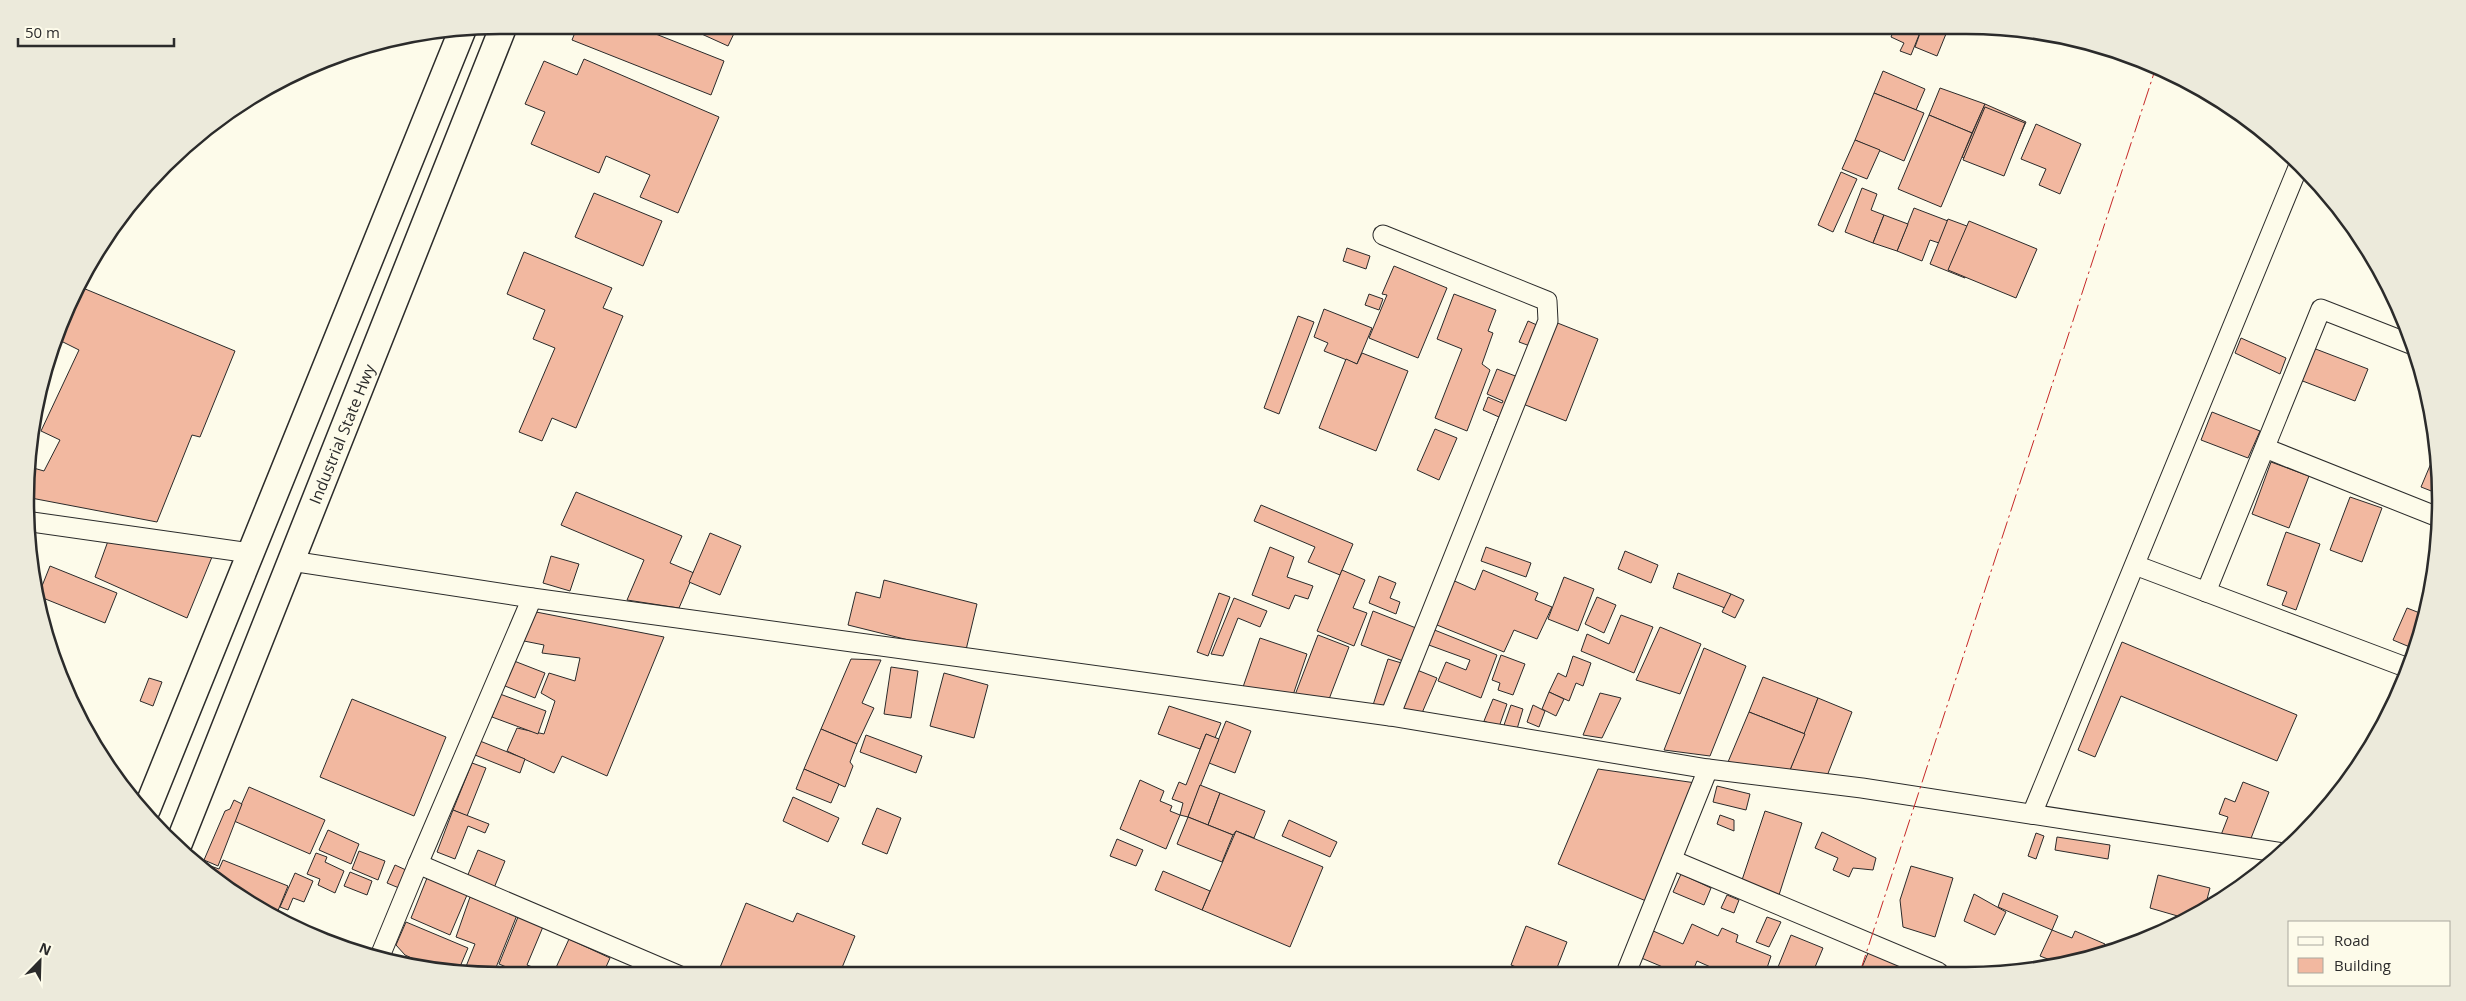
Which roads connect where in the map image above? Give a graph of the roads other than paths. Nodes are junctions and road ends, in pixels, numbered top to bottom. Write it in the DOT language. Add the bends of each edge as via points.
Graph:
graph roads {
  1 [pos="500,34"];
  2 [pos="460,36"];
  3 [pos="2297,171"];
  4 [pos="1382,235"];
  5 [pos="2404,341"];
  6 [pos="325,368"];
  7 [pos="362,382"];
  8 [pos="2265,448"];
  9 [pos="2432,513"];
  10 [pos="35,522"];
  11 [pos="250,553"];
  12 [pos="291,562"];
  13 [pos="2135,565"];
  14 [pos="2206,592"];
  15 [pos="532,598"];
  16 [pos="2402,666"];
  17 [pos="1390,716"];
  18 [pos="181,724"];
  19 [pos="220,739"];
  20 [pos="1708,770"];
  21 [pos="148,806"];
  22 [pos="2032,814"];
  23 [pos="180,840"];
  24 [pos="2273,851"];
  25 [pos="1672,860"];
  26 [pos="418,864"];
  27 [pos="382,951"];
  28 [pos="649,967"];
  29 [pos="1628,967"];
  30 [pos="1926,967"];
  1 -- 7 [label="main road, Industrial State Hwy"];
  2 -- 6 [label="main road"];
  3 -- 13 [label="street"];
  4 -- 17 [label="street" via="1547,301 1548,322"];
  5 -- 8 [label="street" via="2321,309"];
  6 -- 7 [label="main road"];
  6 -- 11 [label="main road"];
  7 -- 12 [label="main road, Industrial State Hwy"];
  8 -- 9 [label="street"];
  8 -- 14 [label="street"];
  10 -- 11 [label="street"];
  11 -- 18 [label="main road"];
  12 -- 15 [label="street"];
  12 -- 19 [label="main road, Industrial State Hwy"];
  13 -- 14 [label="street"];
  13 -- 22 [label="street"];
  14 -- 16 [label="street"];
  15 -- 17 [label="street"];
  15 -- 26 [label="street"];
  17 -- 20 [label="street"];
  18 -- 19 [label="main road"];
  18 -- 21 [label="main road"];
  19 -- 23 [label="main road, Industrial State Hwy"];
  20 -- 22 [label="street" via="1862,788"];
  20 -- 25 [label="street"];
  22 -- 24 [label="street"];
  25 -- 29 [label="street"];
  25 -- 30 [label="street"];
  26 -- 27 [label="street"];
  26 -- 28 [label="street"];
}
